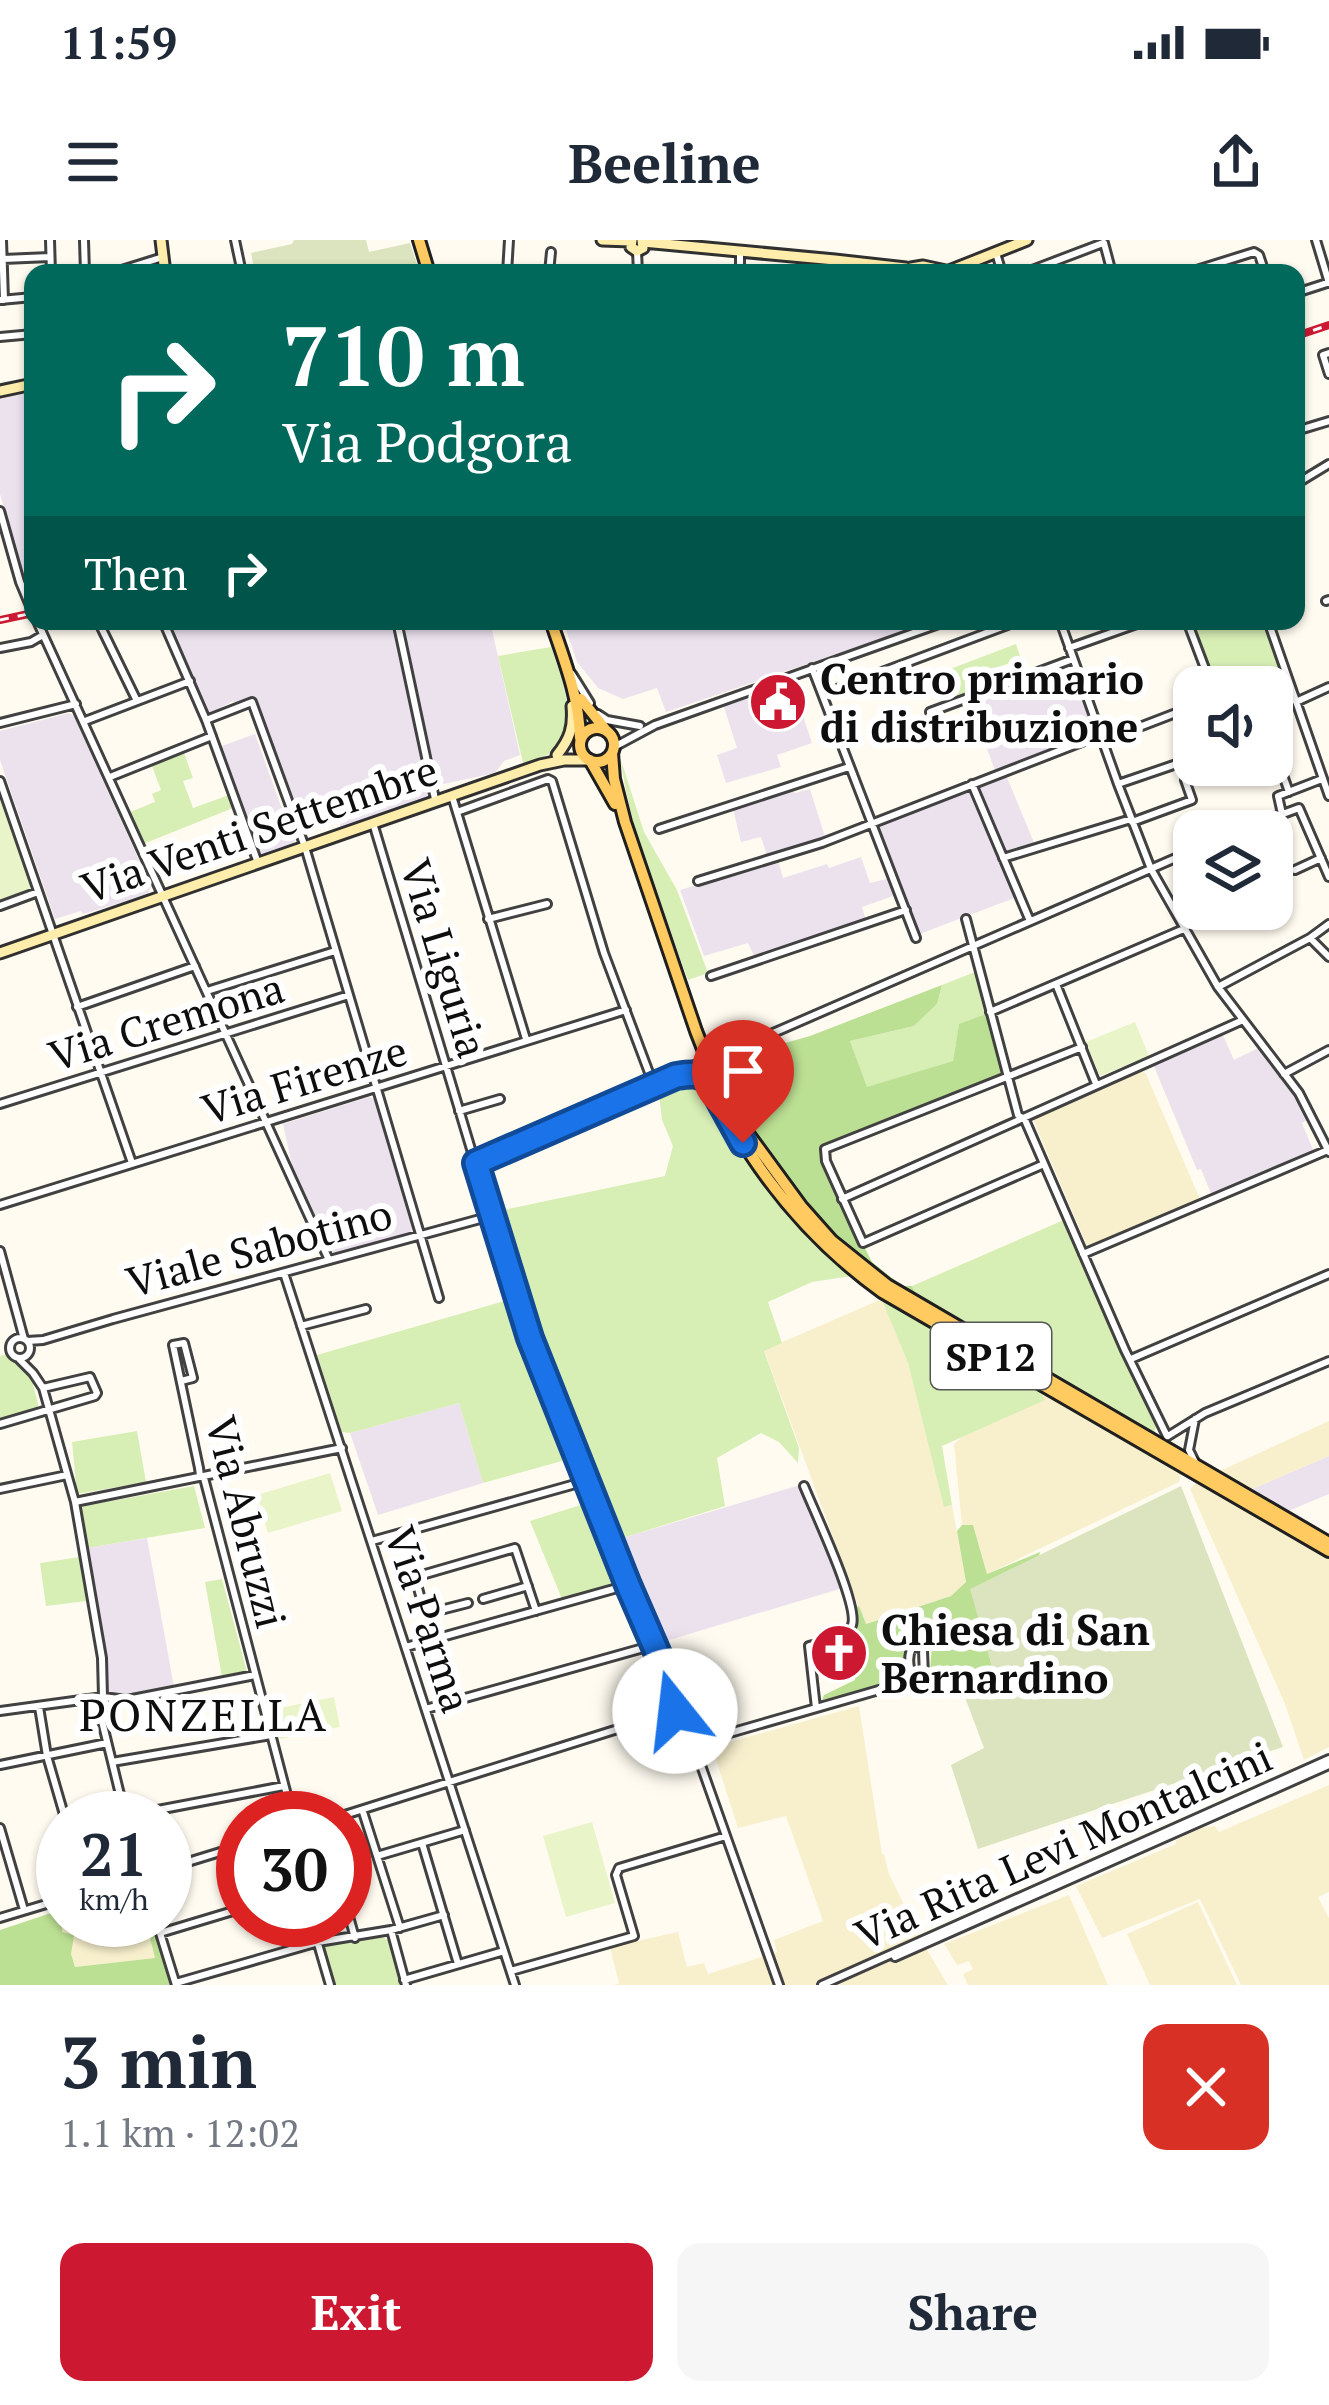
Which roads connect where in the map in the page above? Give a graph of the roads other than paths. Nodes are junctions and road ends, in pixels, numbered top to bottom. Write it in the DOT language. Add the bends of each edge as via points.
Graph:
graph roads {
  1 [pos="2,240"];
  2 [pos="50,240"];
  3 [pos="161,240"];
  4 [pos="602,240"];
  5 [pos="1027,240"];
  6 [pos="1316,240"];
  7 [pos="1103,241"];
  8 [pos="637,243"];
  9 [pos="1329,247"];
  10 [pos="1319,250"];
  11 [pos="740,251"];
  12 [pos="551,252"];
  13 [pos="996,254"];
  14 [pos="163,256"];
  15 [pos="50,257"];
  16 [pos="3,259"];
  17 [pos="835,260"];
  18 [pos="50,264"];
  19 [pos="139,264"];
  20 [pos="164,264"];
  21 [pos="550,264"];
  22 [pos="740,264"];
  23 [pos="835,264"];
  24 [pos="870,264"];
  25 [pos="965,264"];
  26 [pos="1000,264"];
  27 [pos="1046,264"];
  28 [pos="1216,264"];
  29 [pos="1262,264"];
  30 [pos="1329,283"];
  31 [pos="2,300"];
  32 [pos="1326,354"];
  33 [pos="1329,374"];
  34 [pos="0,511"];
  35 [pos="24,591"];
  36 [pos="41,630"];
  37 [pos="102,630"];
  38 [pos="167,630"];
  39 [pos="399,630"];
  40 [pos="553,630"];
  41 [pos="921,630"];
  42 [pos="994,630"];
  43 [pos="1063,630"];
  44 [pos="1102,630"];
  45 [pos="1120,630"];
  46 [pos="1191,630"];
  47 [pos="1271,630"];
  48 [pos="43,635"];
  49 [pos="1104,636"];
  50 [pos="0,647"];
  51 [pos="1070,648"];
  52 [pos="1073,659"];
  53 [pos="566,664"];
  54 [pos="1204,666"];
  55 [pos="812,668"];
  56 [pos="190,681"];
  57 [pos="573,685"];
  58 [pos="1329,687"];
  59 [pos="823,694"];
  60 [pos="137,701"];
  61 [pos="1296,702"];
  62 [pos="76,704"];
  63 [pos="930,712"];
  64 [pos="1173,713"];
  65 [pos="206,720"];
  66 [pos="85,721"];
  67 [pos="0,724"];
  68 [pos="656,724"];
  69 [pos="640,726"];
  70 [pos="606,730"];
  71 [pos="212,736"];
  72 [pos="1101,738"];
  73 [pos="579,740"];
  74 [pos="613,750"];
  75 [pos="556,755"];
  76 [pos="589,760"];
  77 [pos="540,765"];
  78 [pos="1173,765"];
  79 [pos="850,766"];
  80 [pos="110,777"];
  81 [pos="1322,779"];
  82 [pos="0,781"];
  83 [pos="972,784"];
  84 [pos="1118,784"];
  85 [pos="1187,786"];
  86 [pos="1287,786"];
  87 [pos="1289,792"];
  88 [pos="452,796"];
  89 [pos="1329,796"];
  90 [pos="436,801"];
  91 [pos="1281,810"];
  92 [pos="1293,810"];
  93 [pos="457,812"];
  94 [pos="1132,820"];
  95 [pos="625,822"];
  96 [pos="374,823"];
  97 [pos="872,823"];
  98 [pos="659,829"];
  99 [pos="305,847"];
  100 [pos="1003,858"];
  101 [pos="1321,858"];
  102 [pos="1173,859"];
  103 [pos="258,863"];
  104 [pos="1151,868"];
  105 [pos="1295,870"];
  106 [pos="1329,877"];
  107 [pos="698,881"];
  108 [pos="38,892"];
  109 [pos="163,897"];
  110 [pos="547,904"];
  111 [pos="0,906"];
  112 [pos="1173,906"];
  113 [pos="906,910"];
  114 [pos="488,919"];
  115 [pos="966,919"];
  116 [pos="1030,921"];
  117 [pos="1329,924"];
  118 [pos="1181,930"];
  119 [pos="1187,930"];
  120 [pos="52,935"];
  121 [pos="916,938"];
  122 [pos="1310,938"];
  123 [pos="973,946"];
  124 [pos="335,951"];
  125 [pos="0,953"];
  126 [pos="1329,956"];
  127 [pos="195,966"];
  128 [pos="711,976"];
  129 [pos="1056,984"];
  130 [pos="1218,987"];
  131 [pos="207,992"];
  132 [pos="349,995"];
  133 [pos="77,1007"];
  134 [pos="626,1010"];
  135 [pos="989,1013"];
  136 [pos="1243,1020"];
  137 [pos="226,1033"];
  138 [pos="526,1041"];
  139 [pos="1082,1047"];
  140 [pos="1329,1050"];
  141 [pos="708,1061"];
  142 [pos="446,1066"];
  143 [pos="100,1073"];
  144 [pos="1284,1074"];
  145 [pos="676,1076"];
  146 [pos="714,1077"];
  147 [pos="1008,1077"];
  148 [pos="1096,1084"];
  149 [pos="654,1086"];
  150 [pos="375,1088"];
  151 [pos="716,1091"];
  152 [pos="500,1100"];
  153 [pos="0,1104"];
  154 [pos="459,1112"];
  155 [pos="1022,1118"];
  156 [pos="267,1122"];
  157 [pos="1326,1136"];
  158 [pos="1329,1151"];
  159 [pos="476,1163"];
  160 [pos="133,1164"];
  161 [pos="1044,1164"];
  162 [pos="842,1199"];
  163 [pos="0,1205"];
  164 [pos="491,1216"];
  165 [pos="420,1234"];
  166 [pos="0,1250"];
  167 [pos="1083,1254"];
  168 [pos="329,1260"];
  169 [pos="284,1273"];
  170 [pos="1329,1274"];
  171 [pos="439,1298"];
  172 [pos="366,1309"];
  173 [pos="19,1317"];
  174 [pos="301,1326"];
  175 [pos="12,1342"];
  176 [pos="28,1346"];
  177 [pos="0,1354"];
  178 [pos="16,1358"];
  179 [pos="1131,1359"];
  180 [pos="1329,1361"];
  181 [pos="33,1373"];
  182 [pos="181,1381"];
  183 [pos="43,1388"];
  184 [pos="49,1409"];
  185 [pos="1195,1419"];
  186 [pos="0,1424"];
  187 [pos="1167,1436"];
  188 [pos="1154,1442"];
  189 [pos="342,1448"];
  190 [pos="68,1475"];
  191 [pos="204,1478"];
  192 [pos="586,1480"];
  193 [pos="804,1486"];
  194 [pos="0,1489"];
  195 [pos="75,1502"];
  196 [pos="1284,1518"];
  197 [pos="372,1540"];
  198 [pos="1329,1547"];
  199 [pos="628,1585"];
  200 [pos="528,1586"];
  201 [pos="483,1599"];
  202 [pos="468,1603"];
  203 [pos="536,1610"];
  204 [pos="425,1614"];
  205 [pos="432,1640"];
  206 [pos="654,1645"];
  207 [pos="406,1647"];
  208 [pos="255,1675"];
  209 [pos="924,1677"];
  210 [pos="959,1679"];
  211 [pos="914,1681"];
  212 [pos="103,1697"];
  213 [pos="39,1707"];
  214 [pos="816,1708"];
  215 [pos="426,1709"];
  216 [pos="681,1709"];
  217 [pos="0,1711"];
  218 [pos="102,1720"];
  219 [pos="271,1735"];
  220 [pos="692,1740"];
  221 [pos="107,1743"];
  222 [pos="47,1756"];
  223 [pos="112,1762"];
  224 [pos="1329,1762"];
  225 [pos="0,1765"];
  226 [pos="450,1784"];
  227 [pos="284,1786"];
  228 [pos="57,1791"];
  229 [pos="119,1791"];
  230 [pos="285,1791"];
  231 [pos="192,1804"];
  232 [pos="372,1807"];
  233 [pos="0,1828"];
  234 [pos="465,1830"];
  235 [pos="726,1836"];
  236 [pos="372,1841"];
  237 [pos="422,1843"];
  238 [pos="377,1856"];
  239 [pos="36,1907"];
  240 [pos="24,1910"];
  241 [pos="444,1915"];
  242 [pos="0,1918"];
  243 [pos="396,1929"];
  244 [pos="372,1934"];
  245 [pos="164,1947"];
  246 [pos="301,1947"];
  247 [pos="319,1947"];
  248 [pos="505,1952"];
  249 [pos="458,1964"];
  250 [pos="511,1971"];
  251 [pos="405,1982"];
  252 [pos="176,1984"];
  253 [pos="330,1985"];
  254 [pos="515,1985"];
  255 [pos="779,1985"];
  256 [pos="822,1985"];
  257 [pos="831,1985"];
  1 -- 16 [label="street"];
  2 -- 15 [label="street"];
  3 -- 14 [label="street"];
  4 -- 8 [label="street"];
  5 -- 13 [label="street"];
  6 -- 10 [label="street"];
  7 -- 27 [label="street"];
  8 -- 11 [label="street"];
  9 -- 10 [label="street"];
  10 -- 30 [label="street"];
  11 -- 17 [label="street"];
  11 -- 22 [label="street"];
  12 -- 21 [label="street"];
  13 -- 25 [label="street"];
  13 -- 26 [label="street"];
  14 -- 19 [label="street"];
  14 -- 20 [label="street"];
  15 -- 16 [label="street"];
  15 -- 18 [label="street"];
  16 -- 31 [label="street"];
  17 -- 23 [label="street"];
  17 -- 24 [label="street"];
  28 -- 29 [label="street" via="1254,252"];
  32 -- 33 [label="street"];
  34 -- 35 [label="street"];
  36 -- 48 [label="street"];
  37 -- 60 [label="street"];
  38 -- 56 [label="street"];
  39 -- 90 [label="street"];
  40 -- 53 [label="main road"];
  41 -- 55 [label="street"];
  42 -- 59 [label="street"];
  43 -- 51 [label="street"];
  44 -- 49 [label="street"];
  45 -- 49 [label="street"];
  46 -- 54 [label="street"];
  47 -- 61 [label="street"];
  48 -- 50 [label="street"];
  48 -- 62 [label="street"];
  49 -- 51 [label="street"];
  51 -- 52 [label="street"];
  52 -- 63 [label="street"];
  52 -- 72 [label="street"];
  53 -- 57 [label="main road"];
  53 -- 69 [label="street" via="599,716"];
  53 -- 75 [label="street" via="573,727"];
  55 -- 59 [label="street"];
  55 -- 68 [label="street"];
  56 -- 60 [label="street"];
  56 -- 65 [label="street"];
  57 -- 70 [label="main road"];
  57 -- 73 [label="main road"];
  58 -- 61 [label="street"];
  59 -- 79 [label="street"];
  60 -- 66 [label="street"];
  61 -- 81 [label="street"];
  62 -- 66 [label="street"];
  62 -- 67 [label="street"];
  64 -- 72 [label="street"];
  65 -- 71 [label="street"];
  65 -- 99 [label="street" via="252,703"];
  66 -- 80 [label="street"];
  68 -- 69 [label="street"];
  68 -- 74 [label="street"];
  69 -- 70 [label="street"];
  70 -- 73 [label="main road"];
  70 -- 74 [label="main road"];
  71 -- 80 [label="street"];
  71 -- 103 [label="street"];
  72 -- 83 [label="street"];
  72 -- 84 [label="street"];
  73 -- 75 [label="street, Via Venti Settembre"];
  73 -- 76 [label="main road"];
  74 -- 76 [label="main road"];
  74 -- 95 [label="main road, SP12"];
  75 -- 77 [label="street, Via Venti Settembre"];
  76 -- 77 [label="street, Via Venti Settembre"];
  76 -- 95 [label="main road, SP12"];
  77 -- 88 [label="street, Via Venti Settembre"];
  78 -- 84 [label="street"];
  79 -- 97 [label="street"];
  79 -- 98 [label="street"];
  80 -- 109 [label="street"];
  81 -- 87 [label="street"];
  81 -- 89 [label="street"];
  82 -- 108 [label="street"];
  83 -- 97 [label="street"];
  83 -- 100 [label="street"];
  84 -- 94 [label="street"];
  85 -- 94 [label="street" via="1192,800"];
  86 -- 87 [label="street"];
  87 -- 91 [label="street" via="1277,796"];
  88 -- 90 [label="street, Via Venti Settembre"];
  88 -- 93 [label="street"];
  90 -- 96 [label="street, Via Venti Settembre"];
  92 -- 101 [label="street" via="1299,808"];
  93 -- 114 [label="street"];
  93 -- 134 [label="street, Via Venti Settembre" via="552,781"];
  94 -- 100 [label="street"];
  94 -- 104 [label="street"];
  95 -- 141 [label="main road, SP12"];
  96 -- 99 [label="street, Via Venti Settembre"];
  96 -- 142 [label="street, Via Liguria"];
  97 -- 107 [label="street"];
  97 -- 113 [label="street"];
  99 -- 103 [label="street, Via Venti Settembre"];
  99 -- 124 [label="street"];
  100 -- 116 [label="street"];
  101 -- 105 [label="street"];
  101 -- 106 [label="street"];
  102 -- 104 [label="street"];
  103 -- 109 [label="street, Via Venti Settembre"];
  104 -- 112 [label="street"];
  104 -- 116 [label="street"];
  108 -- 111 [label="street"];
  108 -- 120 [label="street"];
  109 -- 120 [label="street, Via Venti Settembre"];
  109 -- 127 [label="street"];
  110 -- 114 [label="street"];
  113 -- 121 [label="street"];
  113 -- 128 [label="street"];
  114 -- 138 [label="street"];
  115 -- 123 [label="street"];
  116 -- 123 [label="street"];
  117 -- 122 [label="street"];
  118 -- 129 [label="street"];
  119 -- 130 [label="street"];
  120 -- 125 [label="street, Via Venti Settembre"];
  120 -- 133 [label="street"];
  122 -- 126 [label="street"];
  122 -- 130 [label="street"];
  123 -- 135 [label="street"];
  123 -- 141 [label="street"];
  124 -- 131 [label="street"];
  124 -- 132 [label="street"];
  127 -- 131 [label="street"];
  127 -- 133 [label="street"];
  129 -- 135 [label="street"];
  129 -- 139 [label="street"];
  130 -- 136 [label="street"];
  131 -- 137 [label="street"];
  132 -- 137 [label="street, Via Cremona"];
  132 -- 150 [label="street"];
  133 -- 143 [label="street"];
  134 -- 138 [label="street, Via Firenze"];
  134 -- 149 [label="street"];
  135 -- 147 [label="street"];
  136 -- 144 [label="street"];
  136 -- 148 [label="street"];
  137 -- 143 [label="street, Via Cremona"];
  137 -- 156 [label="street"];
  138 -- 142 [label="street, Via Firenze"];
  139 -- 147 [label="street"];
  139 -- 148 [label="street"];
  140 -- 144 [label="street"];
  141 -- 145 [label="street"];
  141 -- 146 [label="main road, SP12"];
  142 -- 150 [label="street, Via Firenze"];
  142 -- 154 [label="street, Via Liguria"];
  143 -- 153 [label="street, Via Cremona"];
  143 -- 160 [label="street"];
  144 -- 157 [label="street"];
  145 -- 149 [label="street"];
  145 -- 151 [label="street" via="698,1074"];
  146 -- 151 [label="main road, SP12"];
  146 -- 188 [label="main road, SP12" via="801,1206 886,1285"];
  147 -- 155 [label="street"];
  147 -- 162 [label="street" via="826,1149"];
  148 -- 155 [label="street"];
  149 -- 159 [label="street"];
  150 -- 156 [label="street, Via Firenze"];
  150 -- 165 [label="street"];
  151 -- 198 [label="main road, SP12" via="783,1200 867,1281"];
  152 -- 154 [label="street, Via Liguria"];
  154 -- 159 [label="street, Via Liguria"];
  155 -- 161 [label="street"];
  155 -- 162 [label="street"];
  156 -- 160 [label="street, Via Firenze"];
  156 -- 168 [label="street"];
  157 -- 158 [label="street"];
  158 -- 167 [label="street"];
  159 -- 164 [label="street, Via Liguria"];
  160 -- 163 [label="street, Via Firenze"];
  161 -- 162 [label="street" via="863,1244"];
  161 -- 167 [label="street"];
  164 -- 165 [label="street, Viale Sabotino"];
  164 -- 192 [label="street, Via Liguria"];
  165 -- 168 [label="street, Viale Sabotino"];
  165 -- 171 [label="street"];
  166 -- 173 [label="street"];
  167 -- 179 [label="street"];
  168 -- 169 [label="street, Viale Sabotino"];
  169 -- 174 [label="street, Via Parma"];
  169 -- 176 [label="street, Viale Sabotino"];
  170 -- 179 [label="street"];
  172 -- 174 [label="street"];
  173 -- 175 [label="street"];
  173 -- 176 [label="street"];
  174 -- 189 [label="street, Via Parma"];
  175 -- 176 [label="street"];
  175 -- 177 [label="street"];
  175 -- 178 [label="street"];
  176 -- 178 [label="street"];
  176 -- 181 [label="street"];
  177 -- 178 [label="street"];
  178 -- 181 [label="street"];
  179 -- 187 [label="street"];
  180 -- 185 [label="street"];
  181 -- 183 [label="street"];
  182 -- 182 [label="street, Via Abruzzi" via="193,1378 184,1343 173,1346"];
  182 -- 191 [label="street, Via Abruzzi"];
  183 -- 184 [label="street"];
  183 -- 184 [label="street" via="90,1377 97,1393"];
  184 -- 186 [label="street"];
  184 -- 190 [label="street"];
  185 -- 187 [label="street"];
  185 -- 196 [label="street" via="1191,1457"];
  187 -- 188 [label="street"];
  188 -- 196 [label="main road, SP12"];
  189 -- 191 [label="street"];
  189 -- 197 [label="street, Via Parma"];
  190 -- 194 [label="street"];
  190 -- 195 [label="street"];
  191 -- 195 [label="street"];
  191 -- 208 [label="street, Via Abruzzi"];
  192 -- 197 [label="street"];
  192 -- 199 [label="street, Via Liguria"];
  193 -- 214 [label="street" via="853,1618 846,1634 809,1646"];
  195 -- 212 [label="street"];
  196 -- 198 [label="main road, SP12"];
  197 -- 207 [label="street, Via Parma"];
  199 -- 203 [label="street"];
  199 -- 206 [label="street, Via Liguria"];
  200 -- 201 [label="street"];
  200 -- 203 [label="street"];
  200 -- 204 [label="street" via="515,1548 415,1576"];
  202 -- 204 [label="street"];
  203 -- 205 [label="street"];
  204 -- 205 [label="street"];
  205 -- 207 [label="street"];
  206 -- 215 [label="street"];
  206 -- 216 [label="street, Via Liguria"];
  207 -- 215 [label="street, Via Parma"];
  208 -- 212 [label="street" via="127,1700"];
  208 -- 219 [label="street, Via Abruzzi"];
  209 -- 210 [label="street"];
  209 -- 211 [label="street"];
  209 -- 211 [label="street" via="923,1650 912,1648"];
  211 -- 214 [label="street"];
  212 -- 213 [label="street"];
  213 -- 217 [label="street"];
  213 -- 222 [label="street"];
  214 -- 220 [label="street"];
  215 -- 226 [label="street, Via Parma"];
  216 -- 220 [label="street, Via Liguria"];
  216 -- 226 [label="street"];
  218 -- 221 [label="street"];
  219 -- 223 [label="street"];
  219 -- 227 [label="street, Via Abruzzi"];
  220 -- 235 [label="street, Via Liguria"];
  221 -- 222 [label="street"];
  221 -- 223 [label="street"];
  222 -- 225 [label="street"];
  222 -- 228 [label="street"];
  223 -- 229 [label="street"];
  224 -- 256 [label="street, Via Rita Levi Montalcini"];
  224 -- 257 [label="street, Via Rita Levi Montalcini"];
  226 -- 232 [label="street"];
  226 -- 234 [label="street, Via Parma"];
  227 -- 230 [label="street, Via Abruzzi"];
  227 -- 231 [label="street"];
  233 -- 240 [label="street"];
  234 -- 237 [label="street"];
  234 -- 248 [label="street, Via Parma"];
  235 -- 250 [label="street" via="619,1868 634,1936"];
  235 -- 255 [label="street, Via Liguria"];
  236 -- 238 [label="street"];
  237 -- 238 [label="street"];
  237 -- 241 [label="street"];
  238 -- 243 [label="street"];
  239 -- 240 [label="street"];
  240 -- 242 [label="street"];
  241 -- 243 [label="street"];
  241 -- 249 [label="street"];
  243 -- 244 [label="street"];
  243 -- 251 [label="street"];
  245 -- 252 [label="street"];
  246 -- 252 [label="street"];
  247 -- 253 [label="street"];
  248 -- 249 [label="street"];
  248 -- 250 [label="street, Via Parma"];
  249 -- 251 [label="street"];
  250 -- 254 [label="street, Via Parma"];
}
